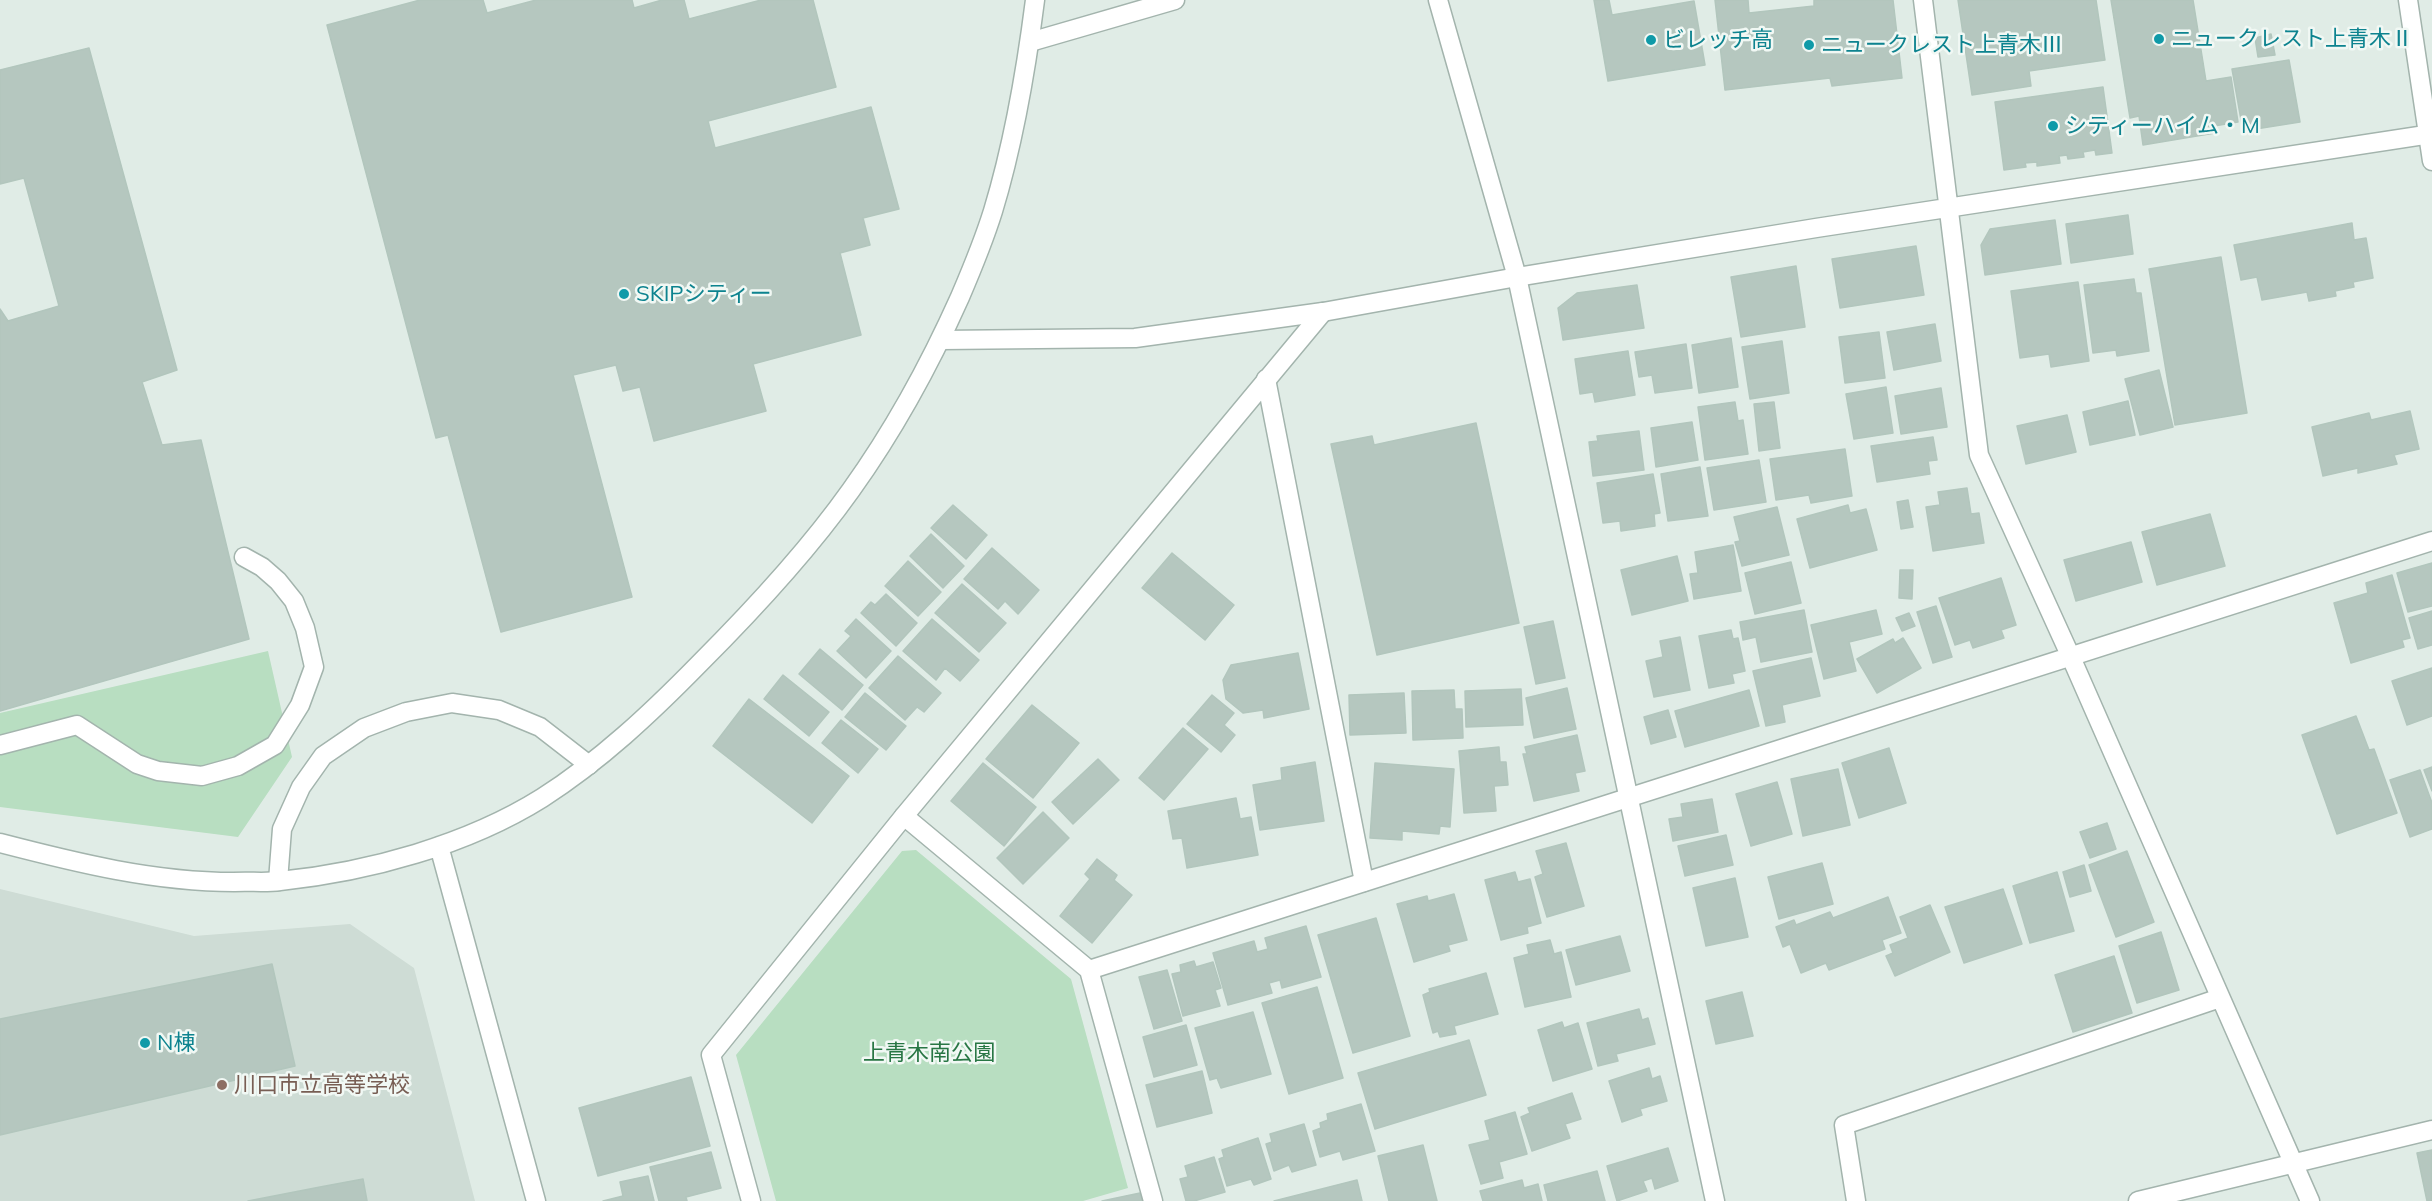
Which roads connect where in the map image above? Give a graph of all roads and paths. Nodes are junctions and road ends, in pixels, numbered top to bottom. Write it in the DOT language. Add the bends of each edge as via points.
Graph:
graph roads {
  1 [pos="1035,0"];
  2 [pos="1175,0"];
  3 [pos="1439,0"];
  4 [pos="1923,0"];
  5 [pos="2408,0"];
  6 [pos="1029,42"];
  7 [pos="2430,134"];
  8 [pos="2432,161"];
  9 [pos="1950,207"];
  10 [pos="1517,277"];
  11 [pos="1323,312"];
  12 [pos="941,340"];
  13 [pos="1266,380"];
  14 [pos="2432,541"];
  15 [pos="244,557"];
  16 [pos="2070,655"];
  17 [pos="0,745"];
  18 [pos="589,765"];
  19 [pos="1630,798"];
  20 [pos="904,816"];
  21 [pos="0,843"];
  22 [pos="439,846"];
  23 [pos="278,881"];
  24 [pos="1364,882"];
  25 [pos="1089,970"];
  26 [pos="2220,998"];
  27 [pos="2432,1130"];
  28 [pos="2293,1164"];
  29 [pos="536,1201"];
  30 [pos="751,1201"];
  31 [pos="1153,1201"];
  32 [pos="1715,1201"];
  33 [pos="1856,1201"];
  34 [pos="2138,1201"];
  35 [pos="2310,1201"];
  1 -- 6 [label="street"];
  2 -- 6 [label="street"];
  3 -- 10 [label="street"];
  4 -- 9 [label="street"];
  5 -- 7 [label="street"];
  6 -- 12 [label="street" via="1014,132 993,213"];
  7 -- 8 [label="street"];
  7 -- 9 [label="street"];
  9 -- 10 [label="street"];
  9 -- 16 [label="street" via="1979,455"];
  10 -- 11 [label="street"];
  10 -- 19 [label="street"];
  11 -- 12 [label="street" via="1135,338"];
  11 -- 13 [label="street"];
  12 -- 18 [label="street" via="894,424 850,491 793,563 652,711"];
  13 -- 20 [label="street"];
  13 -- 24 [label="street"];
  14 -- 16 [label="street"];
  15 -- 17 [label="street" via="262,567 294,601 314,667 300,705 275,745 238,766 202,776 158,771 137,764 77,725"];
  16 -- 19 [label="street"];
  16 -- 26 [label="street"];
  18 -- 22 [label="street" via="540,799"];
  18 -- 23 [label="street" via="540,727 499,711 452,703 406,712 363,728 323,756 301,787 282,829"];
  19 -- 24 [label="street"];
  19 -- 32 [label="street"];
  20 -- 25 [label="street"];
  20 -- 30 [label="street" via="711,1055"];
  21 -- 23 [label="street" via="143,876 212,882"];
  22 -- 23 [label="street" via="359,868"];
  22 -- 29 [label="street"];
  24 -- 25 [label="street"];
  25 -- 31 [label="street"];
  26 -- 28 [label="street"];
  26 -- 33 [label="street" via="1844,1125"];
  27 -- 28 [label="street"];
  28 -- 34 [label="street"];
  28 -- 35 [label="street"];
}
